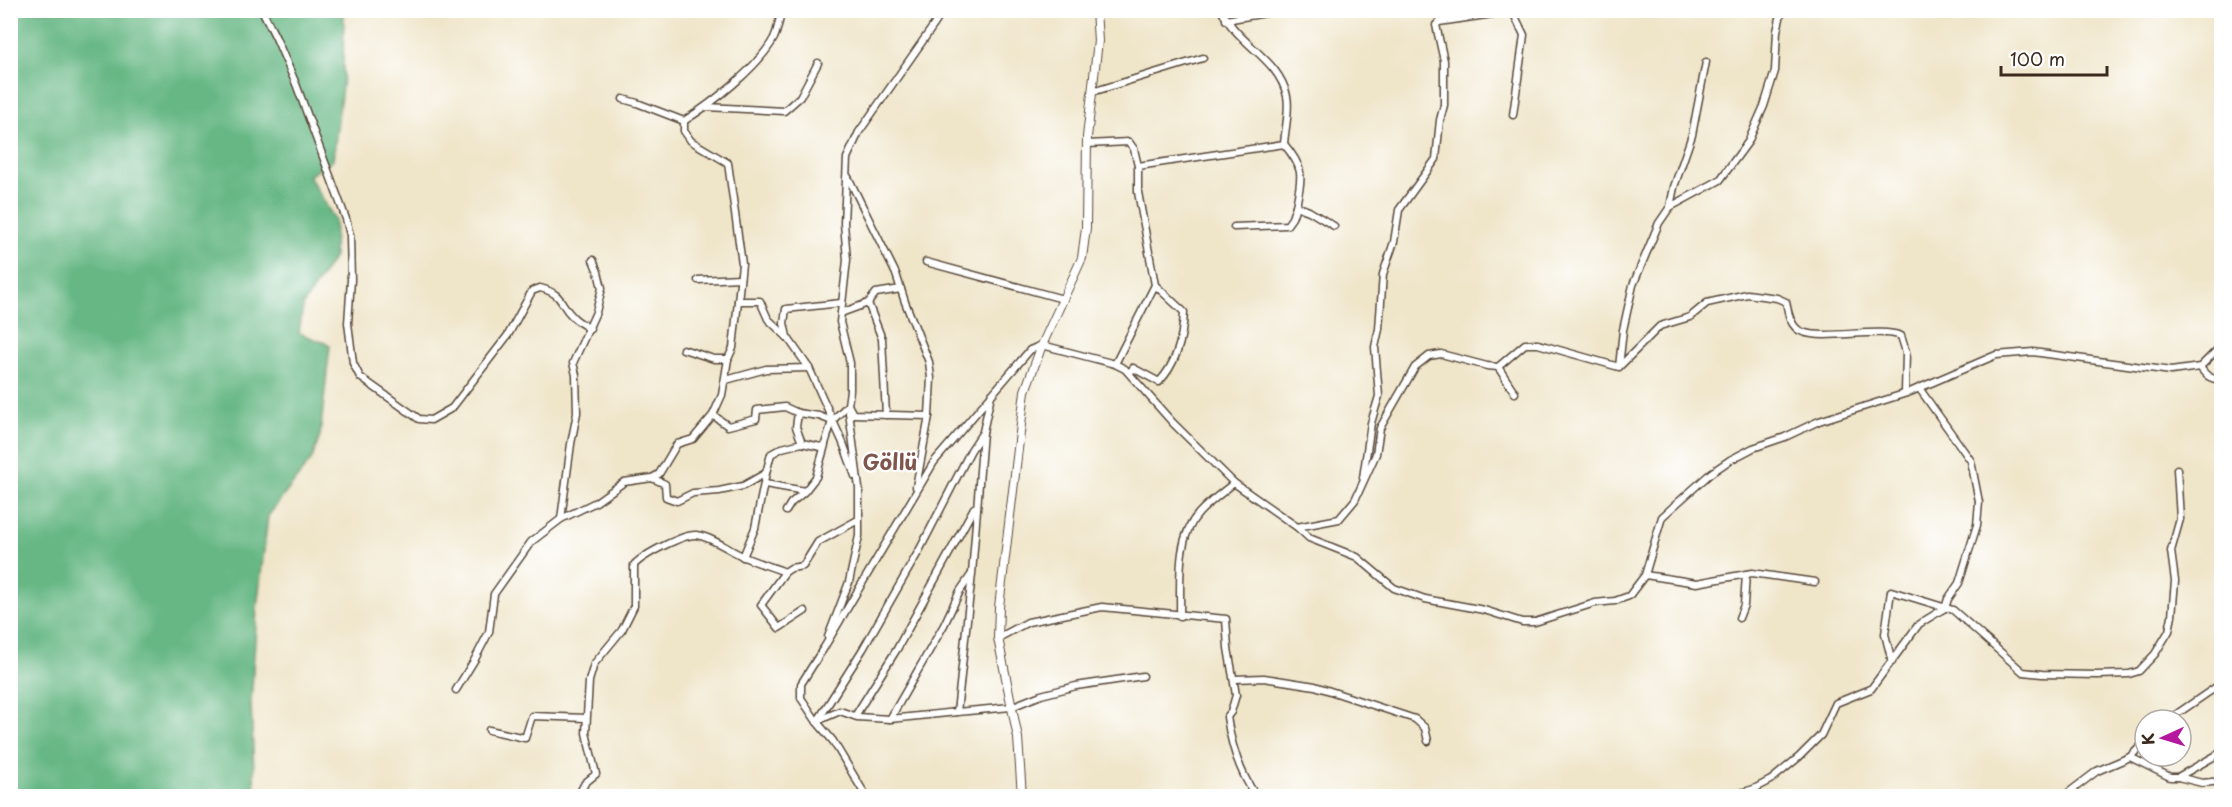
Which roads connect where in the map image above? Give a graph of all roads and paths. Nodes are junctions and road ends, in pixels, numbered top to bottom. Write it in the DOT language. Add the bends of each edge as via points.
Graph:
graph roads {
  1 [pos="262,10"];
  2 [pos="782,10"];
  3 [pos="941,10"];
  4 [pos="1096,10"];
  5 [pos="1222,10"];
  6 [pos="1283,10"];
  7 [pos="1501,10"];
  8 [pos="1512,10"];
  9 [pos="1782,10"];
  10 [pos="1226,20"];
  11 [pos="1203,58"];
  12 [pos="1706,62"];
  13 [pos="818,63"];
  14 [pos="1092,92"];
  15 [pos="623,99"];
  16 [pos="705,107"];
  17 [pos="1513,115"];
  18 [pos="684,121"];
  19 [pos="1087,144"];
  20 [pos="1284,144"];
  21 [pos="1138,166"];
  22 [pos="848,175"];
  23 [pos="1296,206"];
  24 [pos="1670,207"];
  25 [pos="1334,226"];
  26 [pos="1234,227"];
  27 [pos="593,260"];
  28 [pos="926,262"];
  29 [pos="740,278"];
  30 [pos="698,280"];
  31 [pos="1155,285"];
  32 [pos="901,289"];
  33 [pos="1063,299"];
  34 [pos="738,301"];
  35 [pos="841,303"];
  36 [pos="868,303"];
  37 [pos="840,313"];
  38 [pos="590,329"];
  39 [pos="788,338"];
  40 [pos="1042,345"];
  41 [pos="2222,345"];
  42 [pos="683,348"];
  43 [pos="728,359"];
  44 [pos="1115,364"];
  45 [pos="1498,367"];
  46 [pos="1619,367"];
  47 [pos="2200,367"];
  48 [pos="809,368"];
  49 [pos="1130,373"];
  50 [pos="726,380"];
  51 [pos="2222,380"];
  52 [pos="1919,388"];
  53 [pos="1515,393"];
  54 [pos="1905,393"];
  55 [pos="991,394"];
  56 [pos="848,405"];
  57 [pos="798,413"];
  58 [pos="713,414"];
  59 [pos="886,416"];
  60 [pos="929,416"];
  61 [pos="832,421"];
  62 [pos="983,432"];
  63 [pos="802,443"];
  64 [pos="825,444"];
  65 [pos="2177,469"];
  66 [pos="766,473"];
  67 [pos="652,478"];
  68 [pos="1365,481"];
  69 [pos="1234,483"];
  70 [pos="765,484"];
  71 [pos="859,488"];
  72 [pos="805,491"];
  73 [pos="914,494"];
  74 [pos="976,505"];
  75 [pos="786,511"];
  76 [pos="561,519"];
  77 [pos="858,520"];
  78 [pos="1297,527"];
  79 [pos="742,557"];
  80 [pos="785,572"];
  81 [pos="972,574"];
  82 [pos="1746,574"];
  83 [pos="1645,575"];
  84 [pos="1815,582"];
  85 [pos="1945,608"];
  86 [pos="806,611"];
  87 [pos="1180,616"];
  88 [pos="1739,618"];
  89 [pos="998,638"];
  90 [pos="822,651"];
  91 [pos="1892,662"];
  92 [pos="1143,676"];
  93 [pos="1234,679"];
  94 [pos="2222,683"];
  95 [pos="456,690"];
  96 [pos="1011,707"];
  97 [pos="2186,708"];
  98 [pos="957,712"];
  99 [pos="855,716"];
  100 [pos="586,718"];
  101 [pos="890,719"];
  102 [pos="817,722"];
  103 [pos="489,730"];
  104 [pos="1428,741"];
  105 [pos="2222,752"];
  106 [pos="2133,754"];
  107 [pos="2130,757"];
  108 [pos="2178,777"];
  109 [pos="2222,782"];
  110 [pos="578,796"];
  111 [pos="866,796"];
  112 [pos="1022,796"];
  113 [pos="1256,796"];
  114 [pos="1730,796"];
  115 [pos="2064,796"];
  1 -- 38 [label="street" via="296,84 348,227 350,351 360,377 418,419 431,420 452,408 508,335 532,291 540,288 556,295 571,315"];
  2 -- 16 [label="street" via="774,37 761,56"];
  3 -- 22 [label="street" via="859,132 847,158"];
  4 -- 14 [label="street" via="1098,41"];
  5 -- 10 [label="street"];
  6 -- 10 [label="street"];
  7 -- 68 [label="street" via="1436,25 1444,61 1439,145 1436,159 1399,210 1383,274 1375,347 1378,396"];
  8 -- 17 [label="street" via="1524,34"];
  9 -- 24 [label="street" via="1776,31 1775,71 1748,142 1720,180"];
  10 -- 20 [label="street" via="1277,72 1287,97"];
  11 -- 14 [label="street"];
  12 -- 24 [label="street" via="1692,135"];
  13 -- 16 [label="street" via="800,97 784,111"];
  14 -- 19 [label="street"];
  15 -- 18 [label="street"];
  16 -- 18 [label="street"];
  18 -- 29 [label="street" via="684,131 691,141 728,163 742,264"];
  19 -- 21 [label="street" via="1129,142"];
  19 -- 33 [label="street" via="1082,258"];
  20 -- 21 [label="street"];
  20 -- 23 [label="street" via="1301,169"];
  21 -- 31 [label="street" via="1138,192"];
  22 -- 32 [label="street"];
  22 -- 35 [label="street" via="844,223 847,260"];
  23 -- 25 [label="street"];
  23 -- 26 [label="street" via="1287,225"];
  24 -- 46 [label="street" via="1659,223 1633,285"];
  27 -- 38 [label="street" via="602,288"];
  28 -- 33 [label="street"];
  29 -- 30 [label="street"];
  29 -- 34 [label="street"];
  31 -- 44 [label="street"];
  31 -- 49 [label="street" via="1184,312 1183,338 1168,373 1159,382 1133,368"];
  32 -- 36 [label="street" via="876,293"];
  32 -- 60 [label="street" via="929,362"];
  33 -- 40 [label="street"];
  34 -- 39 [label="street" via="760,301 768,319"];
  34 -- 43 [label="street" via="733,348"];
  35 -- 37 [label="street"];
  35 -- 39 [label="street" via="786,309"];
  36 -- 37 [label="street"];
  36 -- 59 [label="street" via="882,339"];
  37 -- 56 [label="street" via="850,363"];
  38 -- 76 [label="street" via="573,363 577,413"];
  39 -- 48 [label="street"];
  40 -- 44 [label="street"];
  40 -- 55 [label="street" via="1030,350"];
  40 -- 89 [label="street" via="1025,391 1020,424"];
  41 -- 47 [label="street"];
  42 -- 43 [label="street"];
  43 -- 50 [label="street"];
  44 -- 49 [label="street"];
  45 -- 46 [label="street" via="1525,344 1538,344"];
  45 -- 53 [label="street"];
  45 -- 68 [label="street" via="1441,354 1429,356 1415,367 1380,428 1376,454"];
  46 -- 54 [label="street" via="1660,327 1690,317 1707,303 1748,294 1777,297 1786,302 1789,317 1797,329 1806,333 1891,332 1901,336 1906,352"];
  47 -- 51 [label="street" via="2212,379"];
  47 -- 52 [label="street" via="2171,371 2033,352 1996,355"];
  48 -- 50 [label="street" via="766,369"];
  48 -- 61 [label="street"];
  49 -- 69 [label="street" via="1173,423"];
  50 -- 58 [label="street"];
  52 -- 54 [label="street"];
  52 -- 85 [label="street" via="1971,461 1979,502 1977,525 1959,583"];
  54 -- 83 [label="street" via="1753,448 1711,473 1662,517"];
  55 -- 62 [label="street"];
  55 -- 73 [label="street" via="934,462"];
  56 -- 59 [label="street" via="853,414"];
  56 -- 61 [label="street"];
  56 -- 71 [label="street"];
  57 -- 58 [label="street" via="785,407 767,408 757,410 756,419 728,426"];
  57 -- 61 [label="street"];
  57 -- 63 [label="street" via="796,427"];
  58 -- 67 [label="street" via="693,439 677,444 659,474"];
  59 -- 60 [label="street"];
  60 -- 73 [label="street"];
  61 -- 64 [label="street"];
  61 -- 71 [label="street"];
  62 -- 74 [label="street"];
  62 -- 102 [label="street" via="863,649"];
  63 -- 64 [label="street" via="821,447"];
  63 -- 66 [label="street" via="771,454"];
  64 -- 72 [label="street" via="816,477"];
  65 -- 85 [label="street" via="2180,519 2171,551 2175,581 2172,616 2169,631 2139,671 2097,675 2023,672 1953,610"];
  66 -- 67 [label="street" via="743,486 693,493 676,501 666,497 665,484"];
  66 -- 70 [label="street"];
  67 -- 76 [label="street" via="624,482 596,502"];
  68 -- 78 [label="street" via="1356,500 1339,519"];
  69 -- 78 [label="street"];
  69 -- 87 [label="street" via="1198,514 1186,533"];
  70 -- 72 [label="street"];
  70 -- 79 [label="street" via="755,528"];
  71 -- 77 [label="street"];
  72 -- 75 [label="street"];
  73 -- 90 [label="street"];
  74 -- 81 [label="street"];
  74 -- 99 [label="street" via="897,649"];
  76 -- 95 [label="street" via="531,542 494,594 489,632"];
  77 -- 80 [label="street" via="818,542 803,566"];
  77 -- 90 [label="street" via="859,536 849,582"];
  78 -- 83 [label="street" via="1309,538 1357,557 1394,588 1522,622 1535,622 1629,596"];
  79 -- 80 [label="street"];
  79 -- 100 [label="street" via="719,543 694,535 642,556 634,565 634,606 622,630 594,664"];
  80 -- 86 [label="street" via="760,605 779,628"];
  81 -- 98 [label="street"];
  81 -- 101 [label="street"];
  82 -- 83 [label="street" via="1697,583"];
  82 -- 84 [label="street"];
  82 -- 88 [label="street"];
  85 -- 91 [label="street" via="1919,624"];
  85 -- 91 [label="street" via="1891,591 1885,634"];
  87 -- 89 [label="street" via="1102,608 1028,622"];
  87 -- 93 [label="street" via="1226,619"];
  89 -- 96 [label="street"];
  90 -- 102 [label="street" via="801,684 801,698"];
  91 -- 114 [label="street" via="1870,689 1836,703 1821,735 1785,769 1754,789"];
  92 -- 96 [label="street" via="1076,686"];
  93 -- 104 [label="street" via="1264,678 1315,686 1415,719 1425,728"];
  93 -- 113 [label="street" via="1236,695 1227,717 1230,739"];
  94 -- 97 [label="street"];
  96 -- 98 [label="street"];
  96 -- 112 [label="street"];
  98 -- 101 [label="street"];
  99 -- 101 [label="street"];
  99 -- 102 [label="street" via="840,711"];
  100 -- 103 [label="street" via="531,716 525,738"];
  100 -- 110 [label="street" via="596,774"];
  102 -- 111 [label="street"];
  105 -- 108 [label="street"];
  106 -- 107 [label="street"];
  107 -- 108 [label="street" via="2170,777"];
  107 -- 115 [label="street" via="2097,771"];
  108 -- 109 [label="street" via="2202,783"];
}
